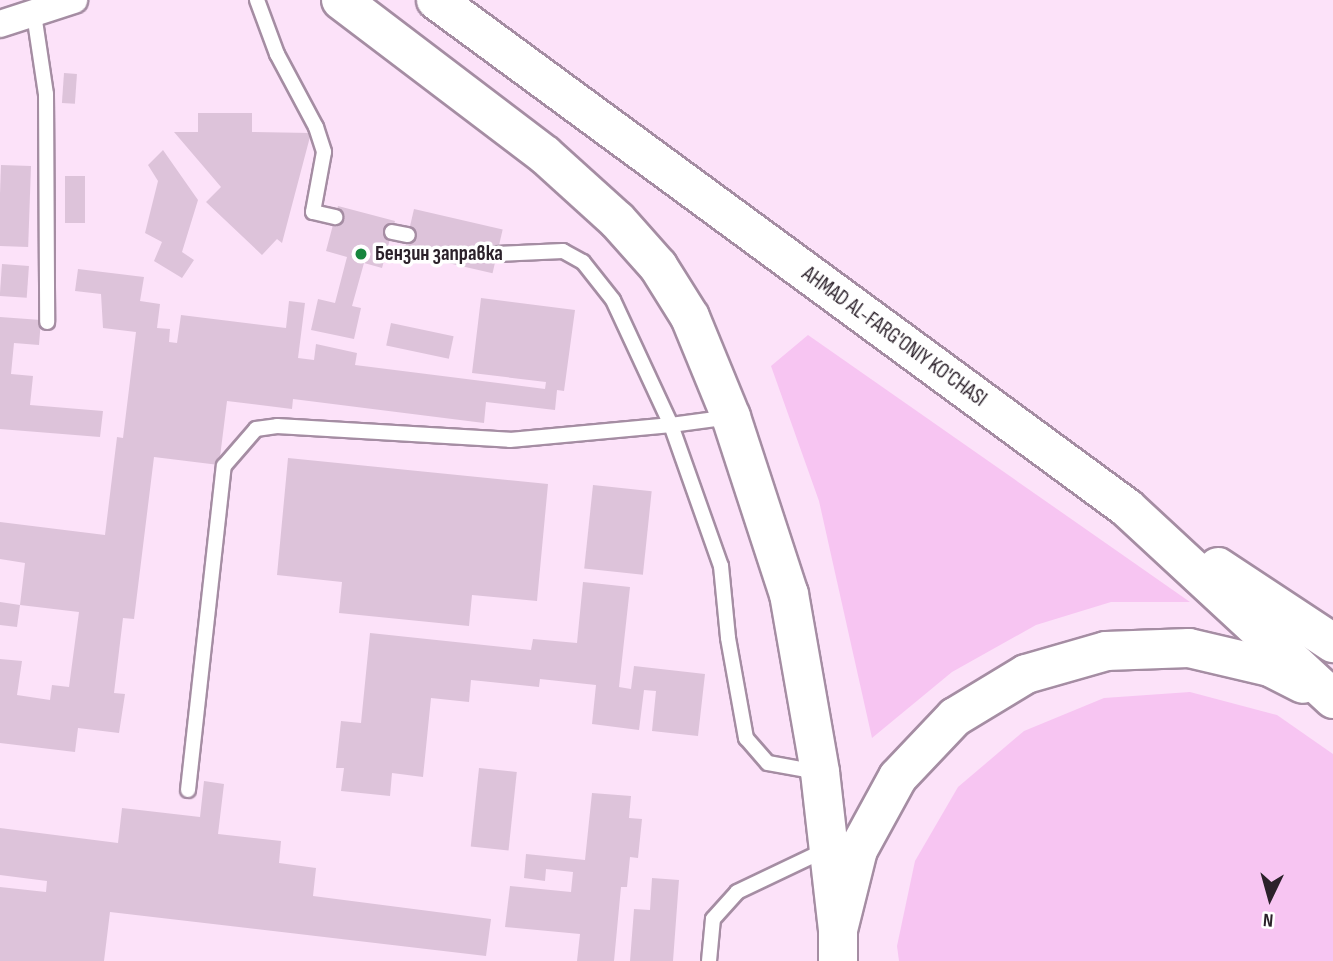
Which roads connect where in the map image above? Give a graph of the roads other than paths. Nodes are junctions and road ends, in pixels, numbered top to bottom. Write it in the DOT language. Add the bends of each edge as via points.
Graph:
graph roads {
  1 [pos="74,0"];
  2 [pos="257,0"];
  3 [pos="341,0"];
  4 [pos="436,0"];
  5 [pos="34,14"];
  6 [pos="0,24"];
  7 [pos="335,217"];
  8 [pos="392,232"];
  9 [pos="408,235"];
  10 [pos="497,254"];
  11 [pos="47,322"];
  12 [pos="731,417"];
  13 [pos="671,425"];
  14 [pos="1127,508"];
  15 [pos="1333,643"];
  16 [pos="1333,699"];
  17 [pos="820,772"];
  18 [pos="188,790"];
  19 [pos="828,849"];
  20 [pos="838,946"];
  21 [pos="709,961"];
  1 -- 5 [label="street"];
  2 -- 7 [label="lane" via="324,152 313,212"];
  3 -- 12 [label="highway" via="545,155 617,220 658,266 690,317"];
  4 -- 14 [label="highway, AHMAD AL-FARG'ONIY KO'CHASI"];
  5 -- 6 [label="street"];
  5 -- 11 [label="lane" via="46,94"];
  8 -- 9 [label="lane"];
  10 -- 13 [label="lane" via="563,251 583,262 613,300"];
  12 -- 13 [label="lane"];
  12 -- 17 [label="highway" via="789,594"];
  13 -- 17 [label="lane" via="721,566 746,738 768,763"];
  13 -- 18 [label="lane" via="510,440 277,426 256,429 224,466"];
  14 -- 15 [label="highway"];
  14 -- 16 [label="highway, AHMAD AL-FARG'ONIY KO'CHASI"];
  16 -- 20 [label="highway" via="1270,667 1189,648 1106,650 1026,674 955,717 898,777 858,850"];
  17 -- 19 [label="highway"];
  19 -- 20 [label="highway"];
  19 -- 21 [label="lane" via="737,892 712,919"];
}
